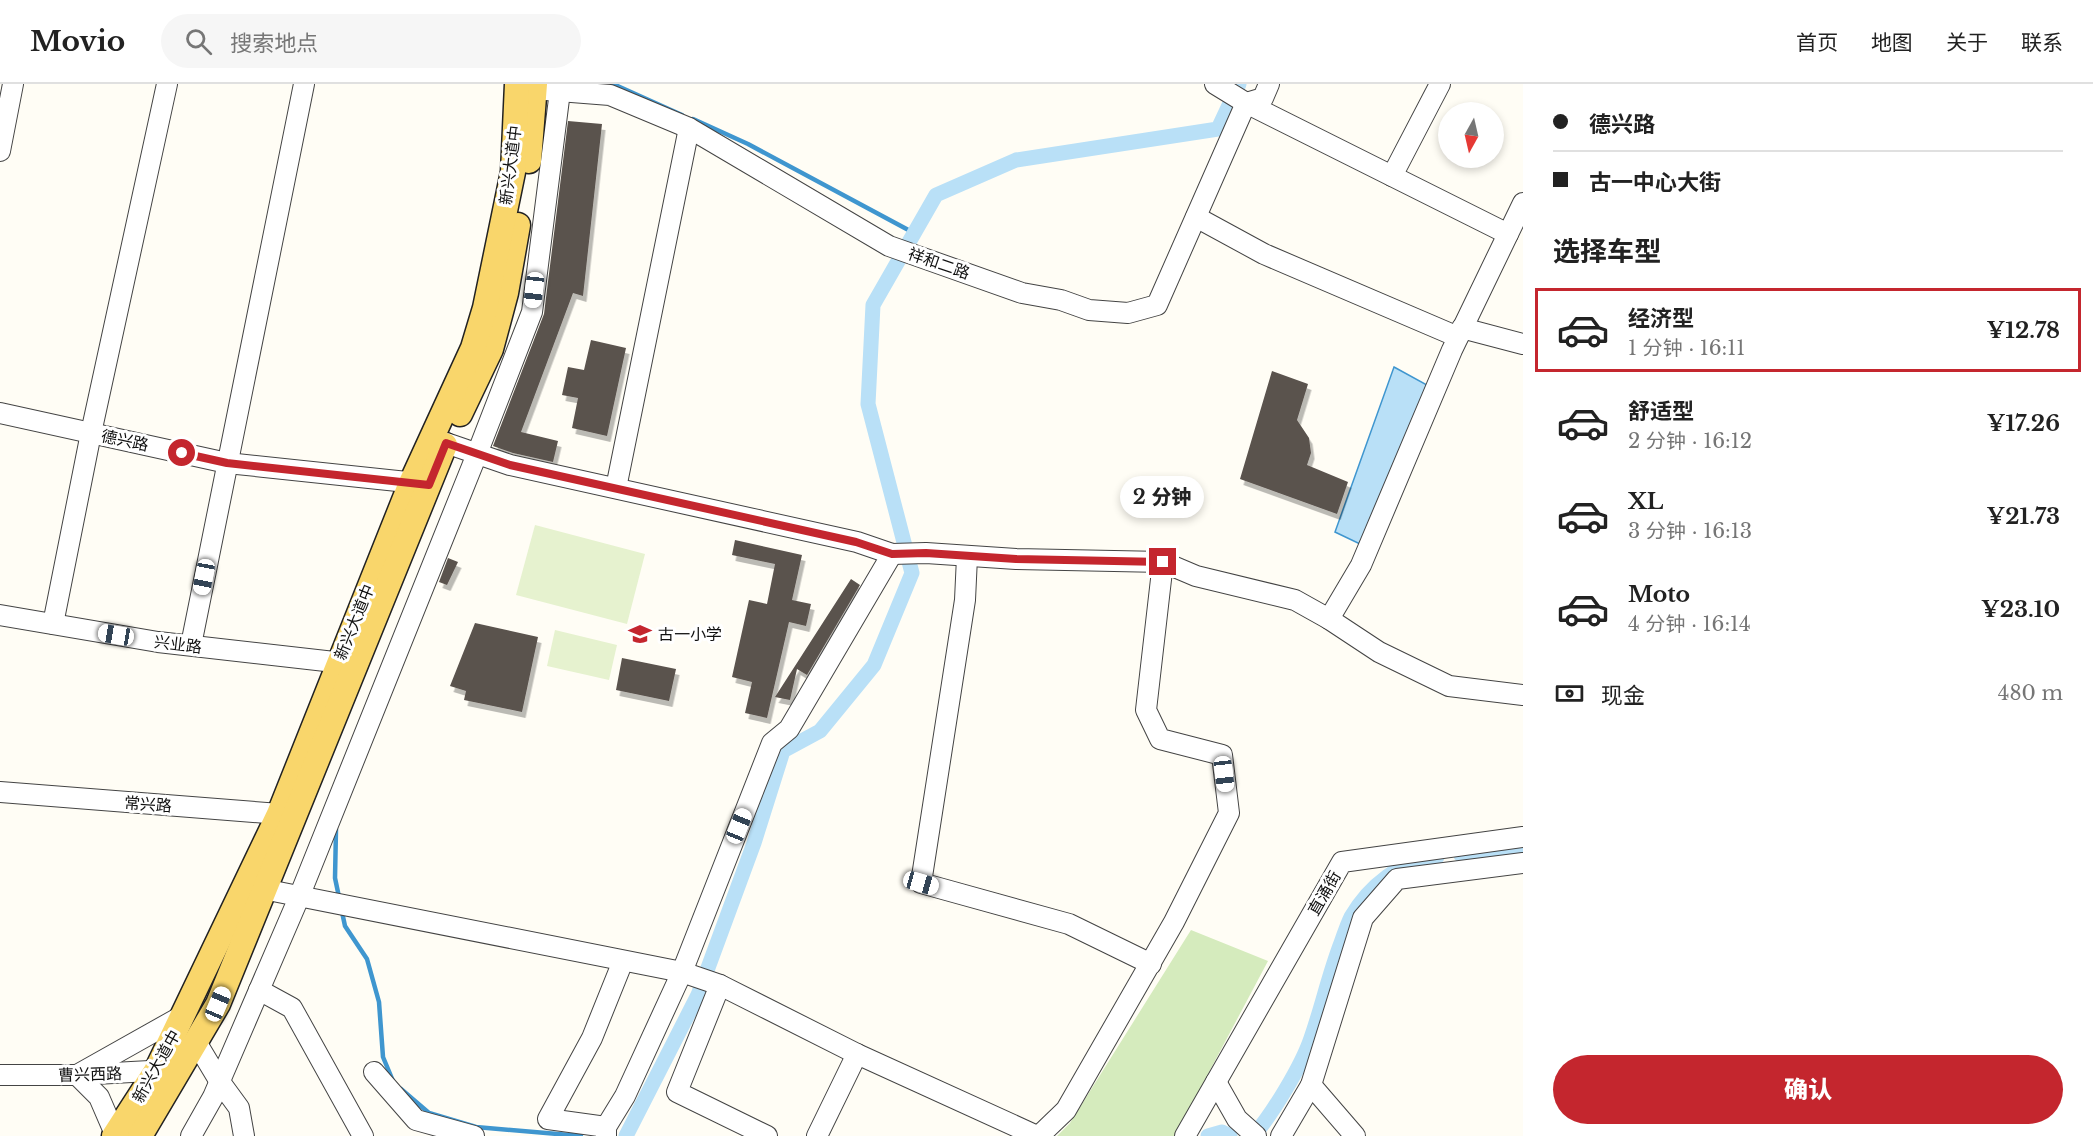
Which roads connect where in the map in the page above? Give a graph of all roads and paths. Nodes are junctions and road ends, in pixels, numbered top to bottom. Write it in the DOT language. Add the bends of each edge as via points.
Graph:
graph roads {
  1 [pos="13,84"];
  2 [pos="167,84"];
  3 [pos="304,84"];
  4 [pos="1269,84"];
  5 [pos="1440,84"];
  6 [pos="523,85"];
  7 [pos="1217,85"];
  8 [pos="560,91"];
  9 [pos="1246,103"];
  10 [pos="689,128"];
  11 [pos="0,151"];
  12 [pos="1392,176"];
  13 [pos="1523,203"];
  14 [pos="1196,217"];
  15 [pos="1508,234"];
  16 [pos="1460,333"];
  17 [pos="1523,344"];
  18 [pos="0,413"];
  19 [pos="91,433"];
  20 [pos="446,443"];
  21 [pos="477,454"];
  22 [pos="227,463"];
  23 [pos="420,484"];
  24 [pos="616,488"];
  25 [pos="892,554"];
  26 [pos="967,557"];
  27 [pos="1163,562"];
  28 [pos="0,615"];
  29 [pos="1329,619"];
  30 [pos="53,624"];
  31 [pos="191,645"];
  32 [pos="348,664"];
  33 [pos="1523,695"];
  34 [pos="0,792"];
  35 [pos="288,814"];
  36 [pos="1523,837"];
  37 [pos="1523,863"];
  38 [pos="263,889"];
  39 [pos="299,897"];
  40 [pos="623,961"];
  41 [pos="1150,964"];
  42 [pos="682,972"];
  43 [pos="720,985"];
  44 [pos="259,990"];
  45 [pos="182,1016"];
  46 [pos="196,1042"];
  47 [pos="857,1054"];
  48 [pos="168,1070"];
  49 [pos="374,1072"];
  50 [pos="0,1075"];
  51 [pos="77,1075"];
  52 [pos="220,1082"];
  53 [pos="1216,1082"];
  54 [pos="1311,1086"];
  55 [pos="415,1128"];
  56 [pos="606,1131"];
  57 [pos="115,1135"];
  58 [pos="140,1136"];
  59 [pos="190,1136"];
  60 [pos="244,1136"];
  61 [pos="363,1136"];
  62 [pos="474,1136"];
  63 [pos="767,1136"];
  64 [pos="817,1136"];
  65 [pos="1038,1136"];
  66 [pos="1185,1136"];
  67 [pos="1256,1136"];
  68 [pos="1281,1136"];
  69 [pos="1354,1136"];
  1 -- 11 [label="street"];
  2 -- 19 [label="street"];
  3 -- 22 [label="street"];
  4 -- 9 [label="street" via="1263,98"];
  5 -- 12 [label="street"];
  6 -- 8 [label="street, 祥和二路"];
  6 -- 20 [label="main road, 新兴大道中" via="530,158 507,293 491,349"];
  6 -- 23 [label="main road, 新兴大道中" via="513,172 485,308"];
  7 -- 9 [label="street"];
  8 -- 10 [label="street, 祥和二路" via="610,94"];
  8 -- 21 [label="street" via="531,312"];
  9 -- 12 [label="street"];
  9 -- 14 [label="street, 祥和二路"];
  10 -- 14 [label="street, 祥和二路" via="889,246 1022,293 1089,310 1128,313 1157,305"];
  10 -- 24 [label="street"];
  12 -- 15 [label="street"];
  13 -- 15 [label="street"];
  14 -- 16 [label="street" via="1264,254"];
  15 -- 16 [label="street"];
  16 -- 17 [label="street"];
  16 -- 29 [label="street" via="1361,565"];
  18 -- 19 [label="street, 德兴路"];
  19 -- 22 [label="street, 德兴路"];
  19 -- 30 [label="street"];
  20 -- 21 [label="street"];
  20 -- 23 [label="main road, 新兴大道中"];
  21 -- 24 [label="street"];
  21 -- 39 [label="street"];
  22 -- 23 [label="street, 德兴路"];
  22 -- 31 [label="street"];
  23 -- 32 [label="main road, 新兴大道中"];
  24 -- 25 [label="street" via="856,542"];
  25 -- 26 [label="street"];
  25 -- 42 [label="street" via="789,729 772,743"];
  26 -- 27 [label="street"];
  26 -- 41 [label="street" via="965,600 921,883 1069,924"];
  27 -- 29 [label="street" via="1196,576 1295,600"];
  27 -- 41 [label="street" via="1146,710 1160,739 1222,755 1229,813"];
  28 -- 30 [label="street, 兴业路"];
  29 -- 33 [label="street" via="1378,652 1449,686"];
  30 -- 31 [label="street, 兴业路"];
  31 -- 32 [label="street, 兴业路"];
  32 -- 35 [label="main road, 新兴大道中"];
  34 -- 35 [label="street, 常兴路"];
  35 -- 38 [label="main road, 新兴大道中"];
  35 -- 45 [label="main road, 新兴大道中"];
  36 -- 53 [label="street, 直涌街" via="1342,862"];
  37 -- 54 [label="street" via="1396,879 1363,918"];
  38 -- 39 [label="street"];
  38 -- 46 [label="main road, 新兴大道中" via="218,1004"];
  39 -- 40 [label="street"];
  39 -- 44 [label="street"];
  40 -- 42 [label="street"];
  40 -- 56 [label="street" via="592,1038 548,1119"];
  41 -- 65 [label="street" via="1066,1110"];
  42 -- 43 [label="street"];
  42 -- 56 [label="street"];
  43 -- 47 [label="street"];
  43 -- 63 [label="street" via="677,1092"];
  44 -- 52 [label="street"];
  44 -- 61 [label="street" via="292,1008"];
  45 -- 48 [label="main road, 新兴大道中"];
  45 -- 51 [label="street"];
  46 -- 48 [label="main road, 新兴大道中"];
  46 -- 52 [label="street"];
  47 -- 64 [label="street"];
  47 -- 65 [label="street"];
  48 -- 51 [label="street, 曹兴西路"];
  48 -- 57 [label="main road, 新兴大道中"];
  48 -- 58 [label="main road, 新兴大道中"];
  49 -- 55 [label="street"];
  50 -- 51 [label="street, 曹兴西路"];
  51 -- 57 [label="street" via="99,1097"];
  52 -- 59 [label="street"];
  52 -- 60 [label="street" via="239,1108"];
  53 -- 66 [label="street"];
  53 -- 67 [label="street" via="1237,1119"];
  54 -- 68 [label="street"];
  54 -- 69 [label="street"];
  55 -- 62 [label="street"];
}
